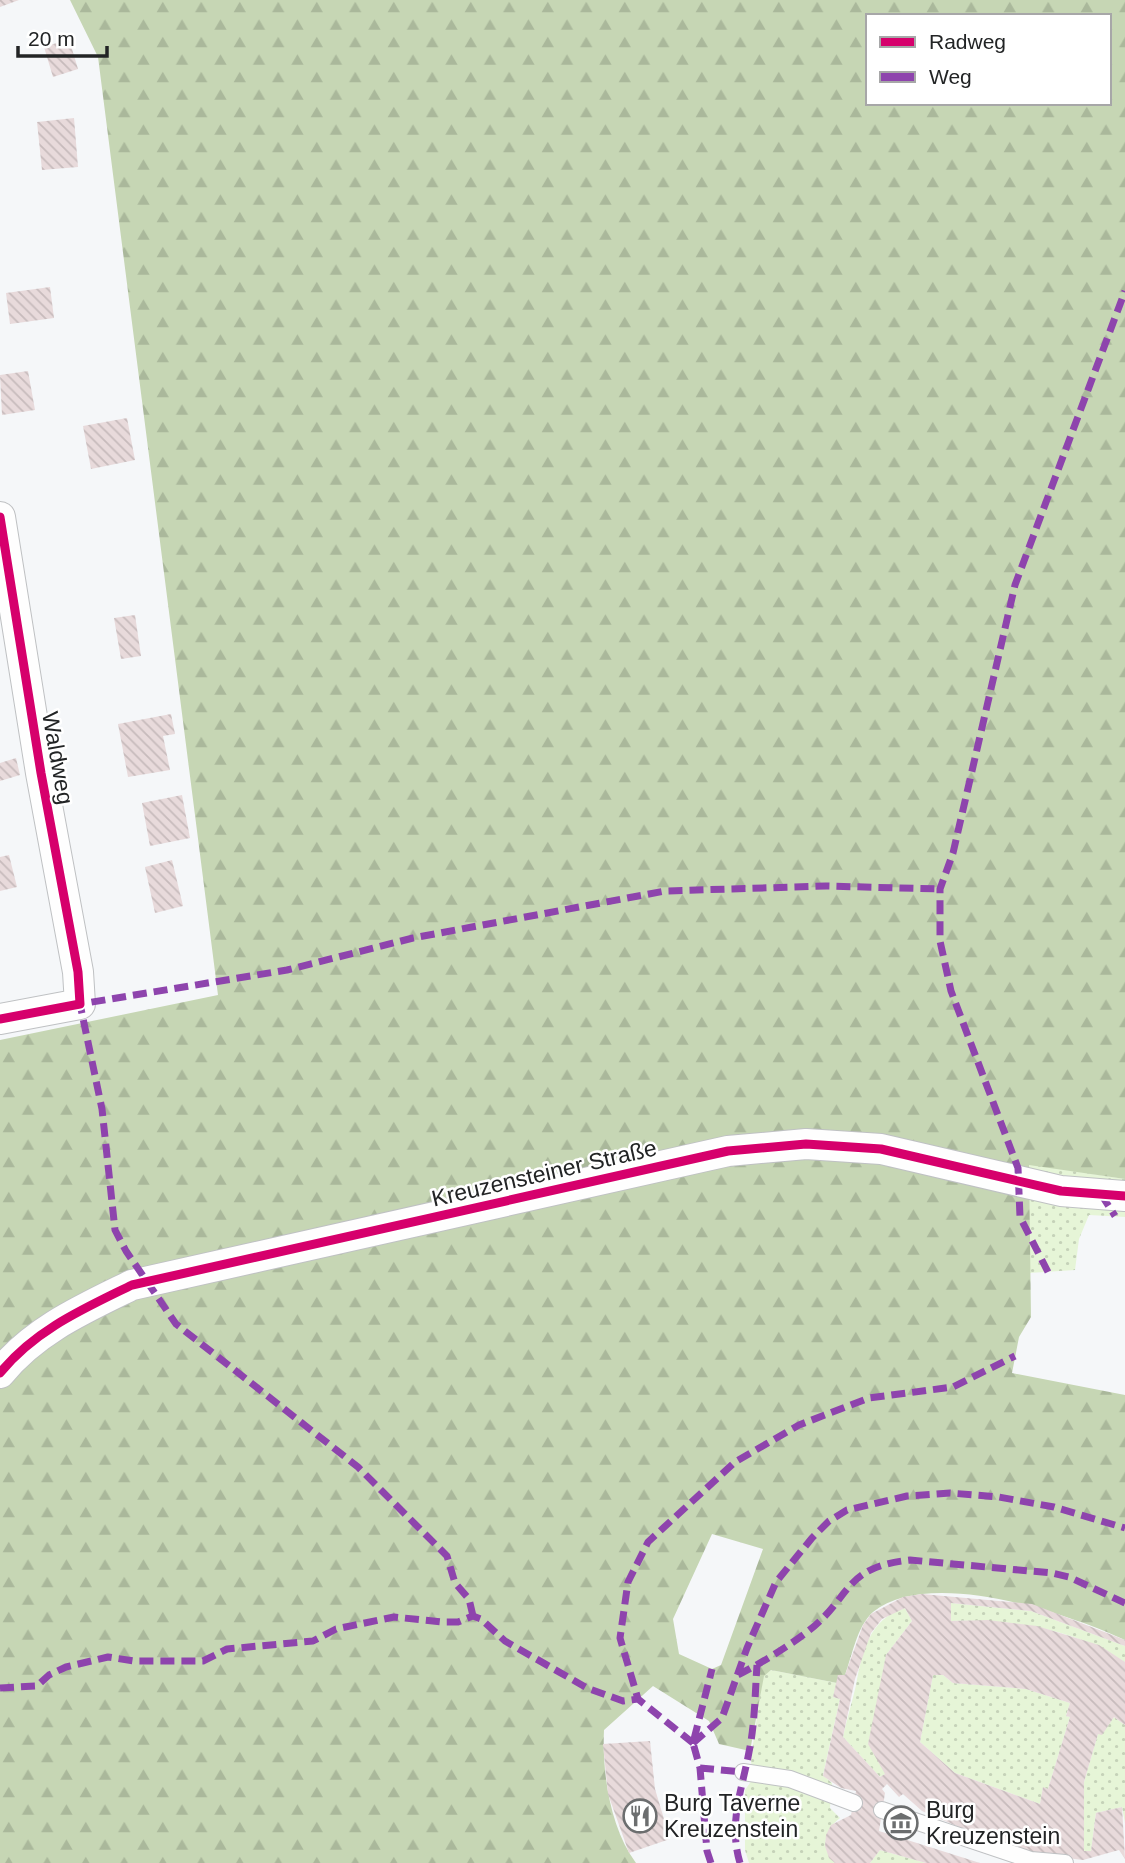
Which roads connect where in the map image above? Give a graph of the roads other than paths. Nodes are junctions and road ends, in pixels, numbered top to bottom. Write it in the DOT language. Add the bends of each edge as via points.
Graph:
graph roads {
  1 [pos="0,517"];
  2 [pos="0,1019"];
  3 [pos="1113,1195"];
  4 [pos="0,1373"];
  5 [pos="747,1773"];
  6 [pos="854,1803"];
  7 [pos="882,1810"];
  8 [pos="1065,1863"];
  1 -- 2 [label="street, Waldweg" via="80,1004"];
  3 -- 4 [label="street, Kreuzensteiner Straße" via="1061,1191 881,1149 806,1144 728,1151 132,1285 48,1327"];
  5 -- 6 [label="lane" via="790,1779"];
  7 -- 8 [label="lane" via="1031,1860"];
}
